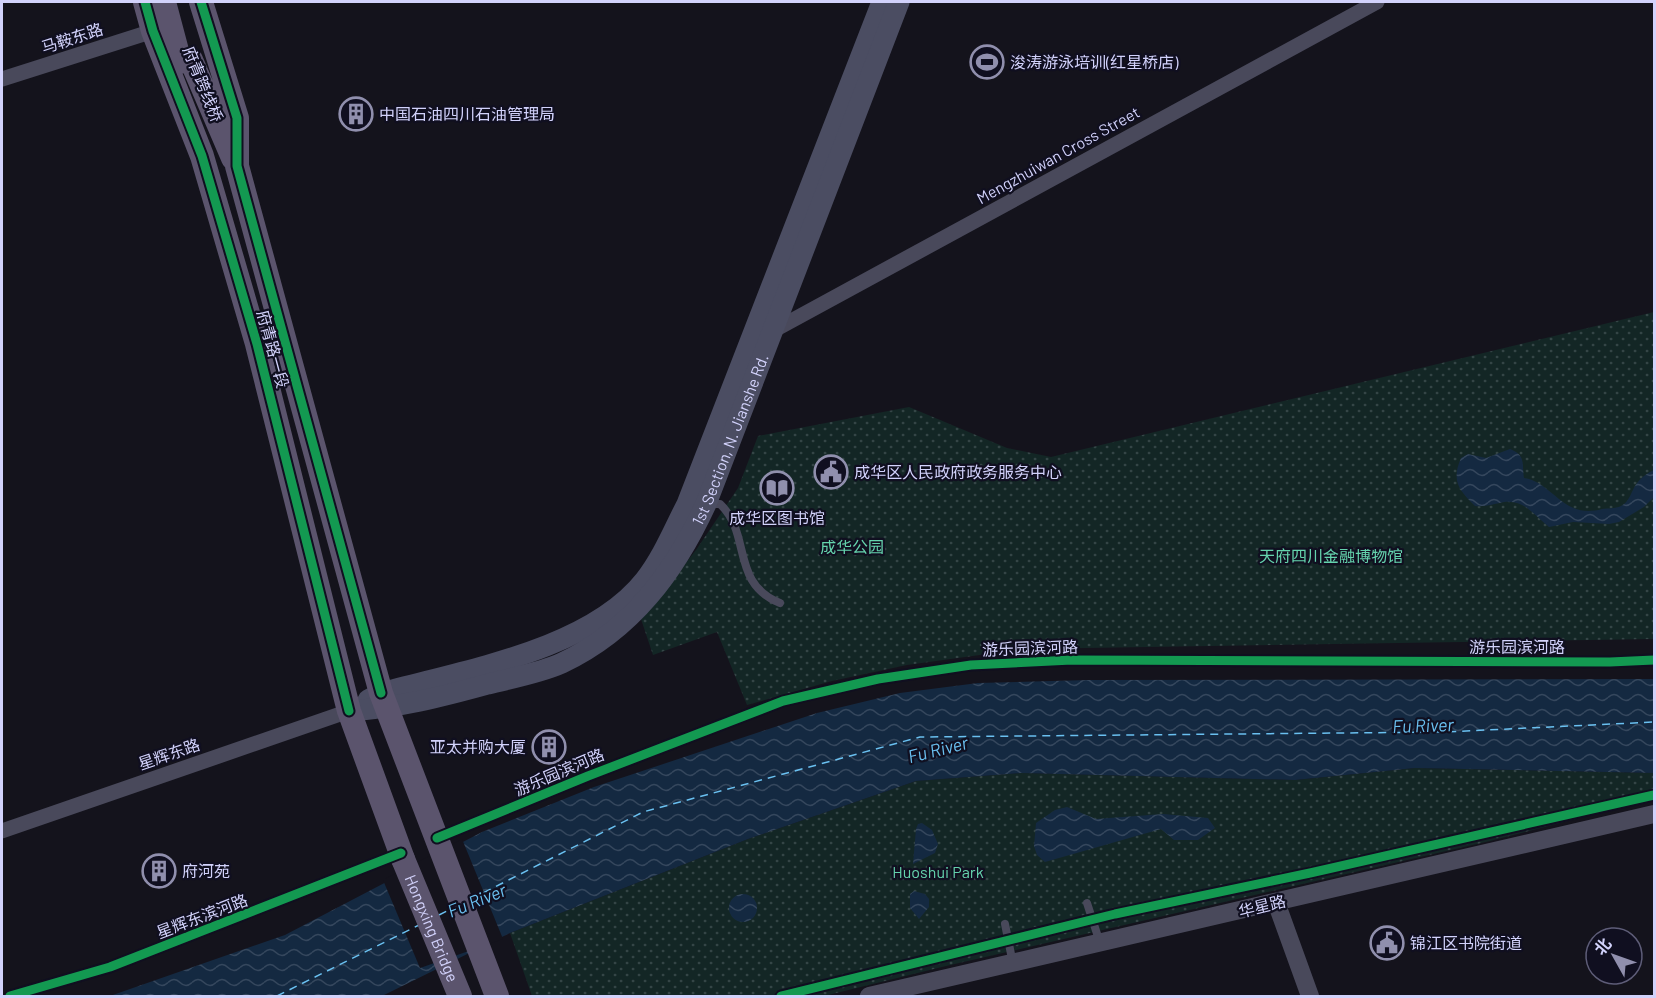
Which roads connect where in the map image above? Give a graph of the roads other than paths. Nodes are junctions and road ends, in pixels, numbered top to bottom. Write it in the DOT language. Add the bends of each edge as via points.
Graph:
graph roads {
  1 [pos="145,2"];
  2 [pos="164,2"];
  3 [pos="175,2"];
  4 [pos="201,2"];
  5 [pos="882,2"];
  6 [pos="899,2"];
  7 [pos="1377,2"];
  8 [pos="153,31"];
  9 [pos="186,61"];
  10 [pos="2,79"];
  11 [pos="201,156"];
  12 [pos="237,166"];
  13 [pos="762,331"];
  14 [pos="706,504"];
  15 [pos="780,603"];
  16 [pos="1654,660"];
  17 [pos="384,701"];
  18 [pos="349,711"];
  19 [pos="1654,814"];
  20 [pos="2,831"];
  21 [pos="439,842"];
  22 [pos="402,856"];
  23 [pos="1276,902"];
  24 [pos="1087,903"];
  25 [pos="1005,924"];
  26 [pos="1100,944"];
  27 [pos="1013,964"];
  28 [pos="10,996"];
  29 [pos="460,996"];
  30 [pos="497,996"];
  31 [pos="869,996"];
  32 [pos="1310,996"];
  1 -- 8 [label="main road, 府青路一段"];
  2 -- 9 [label="main road, 府青跨线桥, bridge"];
  3 -- 9 [label="main road, 府青跨线桥"];
  4 -- 12 [label="main road, 府青路一段" via="237,118"];
  5 -- 13 [label="main road, 1st Section, N. Jianshe Rd."];
  6 -- 13 [label="main road, 1st Section, N. Jianshe Rd."];
  7 -- 13 [label="street, Mengzhuiwan Cross Street"];
  8 -- 10 [label="street, 马鞍东路"];
  8 -- 11 [label="main road, 府青路一段"];
  9 -- 11 [label="main road, 府青跨线桥"];
  9 -- 12 [label="main road, 府青跨线桥"];
  11 -- 18 [label="main road, 府青路一段" via="257,344"];
  12 -- 17 [label="main road, 府青路一段"];
  13 -- 14 [label="main road, 1st Section, N. Jianshe Rd."];
  13 -- 17 [label="main road, 1st Section, N. Jianshe Rd." via="687,504 666,547 638,587 616,608 549,646"];
  14 -- 15 [label="lane" via="720,504 732,515 751,583 764,597"];
  14 -- 17 [label="main road, 1st Section, N. Jianshe Rd." via="666,576 634,614 599,642 561,664 431,700"];
  16 -- 21 [label="street, 游乐园滨河路" via="1072,660 971,665 890,677 783,701 588,776"];
  17 -- 18 [label="main road"];
  17 -- 21 [label="main road, 府青路一段"];
  18 -- 20 [label="street, 星辉东路"];
  18 -- 22 [label="main road, 府青路一段"];
  19 -- 23 [label="street, 华星路"];
  21 -- 30 [label="main road"];
  22 -- 28 [label="street, 星辉东滨河路" via="110,967"];
  22 -- 29 [label="main road, Hongxing Bridge, bridge"];
  23 -- 26 [label="street, 华星路"];
  23 -- 32 [label="street"];
  24 -- 26 [label="lane"];
  25 -- 27 [label="lane"];
  26 -- 27 [label="street, 华星路"];
  27 -- 31 [label="street, 华星路"];
}
